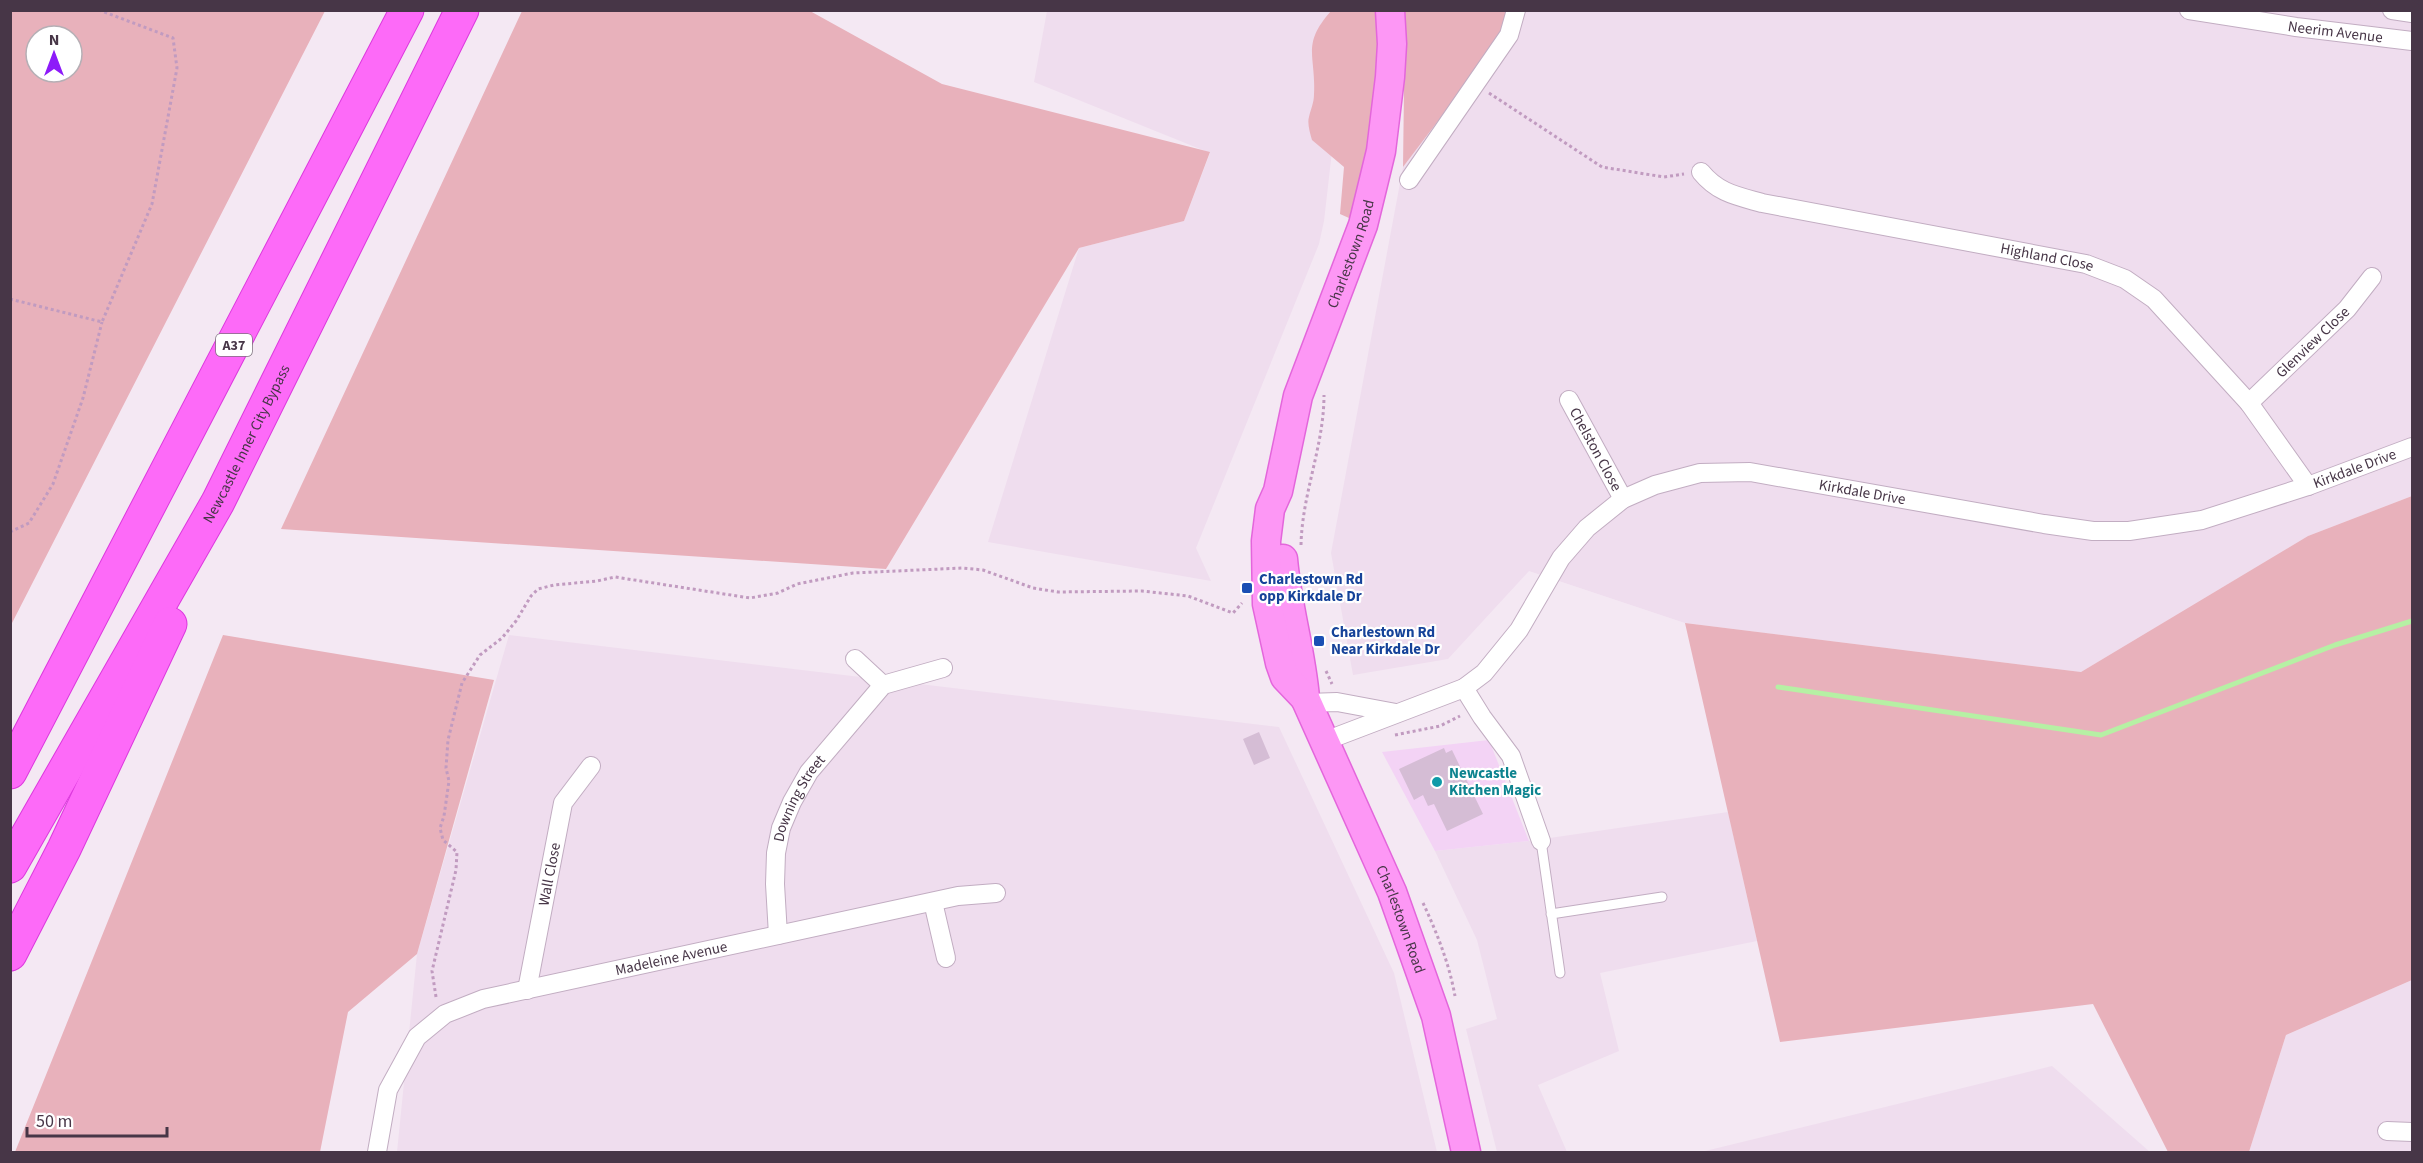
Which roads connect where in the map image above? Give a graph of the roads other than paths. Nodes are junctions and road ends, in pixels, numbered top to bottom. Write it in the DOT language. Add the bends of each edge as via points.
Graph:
graph roads {
  1 [pos="408,10"];
  2 [pos="462,10"];
  3 [pos="1390,10"];
  4 [pos="1516,10"];
  5 [pos="2189,10"];
  6 [pos="2392,10"];
  7 [pos="2412,13"];
  8 [pos="2412,41"];
  9 [pos="1701,172"];
  10 [pos="1409,180"];
  11 [pos="2372,277"];
  12 [pos="1569,400"];
  13 [pos="2249,403"];
  14 [pos="2412,447"];
  15 [pos="2308,486"];
  16 [pos="1623,498"];
  17 [pos="218,502"];
  18 [pos="855,659"];
  19 [pos="943,668"];
  20 [pos="60,680"];
  21 [pos="883,685"];
  22 [pos="1464,688"];
  23 [pos="1306,700"];
  24 [pos="1398,713"];
  25 [pos="1325,741"];
  26 [pos="10,748"];
  27 [pos="591,766"];
  28 [pos="10,772"];
  29 [pos="1540,841"];
  30 [pos="10,866"];
  31 [pos="996,892"];
  32 [pos="1662,897"];
  33 [pos="933,902"];
  34 [pos="1551,914"];
  35 [pos="778,935"];
  36 [pos="10,954"];
  37 [pos="946,958"];
  38 [pos="1560,973"];
  39 [pos="527,990"];
  40 [pos="2387,1131"];
  41 [pos="2412,1131"];
  42 [pos="376,1152"];
  43 [pos="1466,1152"];
  1 -- 20 [label="highway, A37"];
  2 -- 17 [label="highway, Newcastle Inner City Bypass"];
  3 -- 23 [label="main road, Charlestown Road" via="1390,77 1381,151 1362,225 1298,396 1266,541 1267,604 1285,677"];
  4 -- 10 [label="street" via="1509,35"];
  5 -- 8 [label="street, Neerim Avenue"];
  6 -- 7 [label="street, Neerim Avenue"];
  9 -- 13 [label="street, Highland Close" via="1712,185 1762,203 2086,264 2125,279 2154,298"];
  11 -- 13 [label="street, Glenview Close" via="2347,309"];
  12 -- 16 [label="street, Chelston Close"];
  13 -- 15 [label="street, Highland Close"];
  14 -- 15 [label="street, Kirkdale Drive"];
  15 -- 16 [label="street, Kirkdale Drive" via="2202,520 2129,531 2044,524 1750,472 1700,473 1655,484"];
  16 -- 22 [label="street, Kirkdale Drive" via="1587,528 1561,558 1502,653"];
  17 -- 30 [label="highway, Newcastle Inner City Bypass"];
  17 -- 36 [label="highway" via="171,621"];
  18 -- 21 [label="street"];
  19 -- 21 [label="street"];
  20 -- 26 [label="highway"];
  20 -- 28 [label="highway, A37"];
  21 -- 35 [label="street, Downing Street" via="809,772 788,811 776,853"];
  22 -- 24 [label="street, Kirkdale Drive"];
  22 -- 29 [label="street" via="1511,756"];
  23 -- 24 [label="street"];
  23 -- 25 [label="main road, Charlestown Road"];
  24 -- 25 [label="street, Kirkdale Drive"];
  25 -- 43 [label="main road, Charlestown Road" via="1392,892 1436,1016"];
  27 -- 39 [label="street, Wall Close" via="563,803"];
  29 -- 34 [label="lane"];
  31 -- 33 [label="street, Madeleine Avenue"];
  32 -- 34 [label="lane"];
  33 -- 35 [label="street, Madeleine Avenue"];
  33 -- 37 [label="street"];
  34 -- 38 [label="lane"];
  35 -- 39 [label="street, Madeleine Avenue"];
  39 -- 42 [label="street, Madeleine Avenue" via="483,999 443,1016 417,1037 388,1090"];
  40 -- 41 [label="street"];
}
